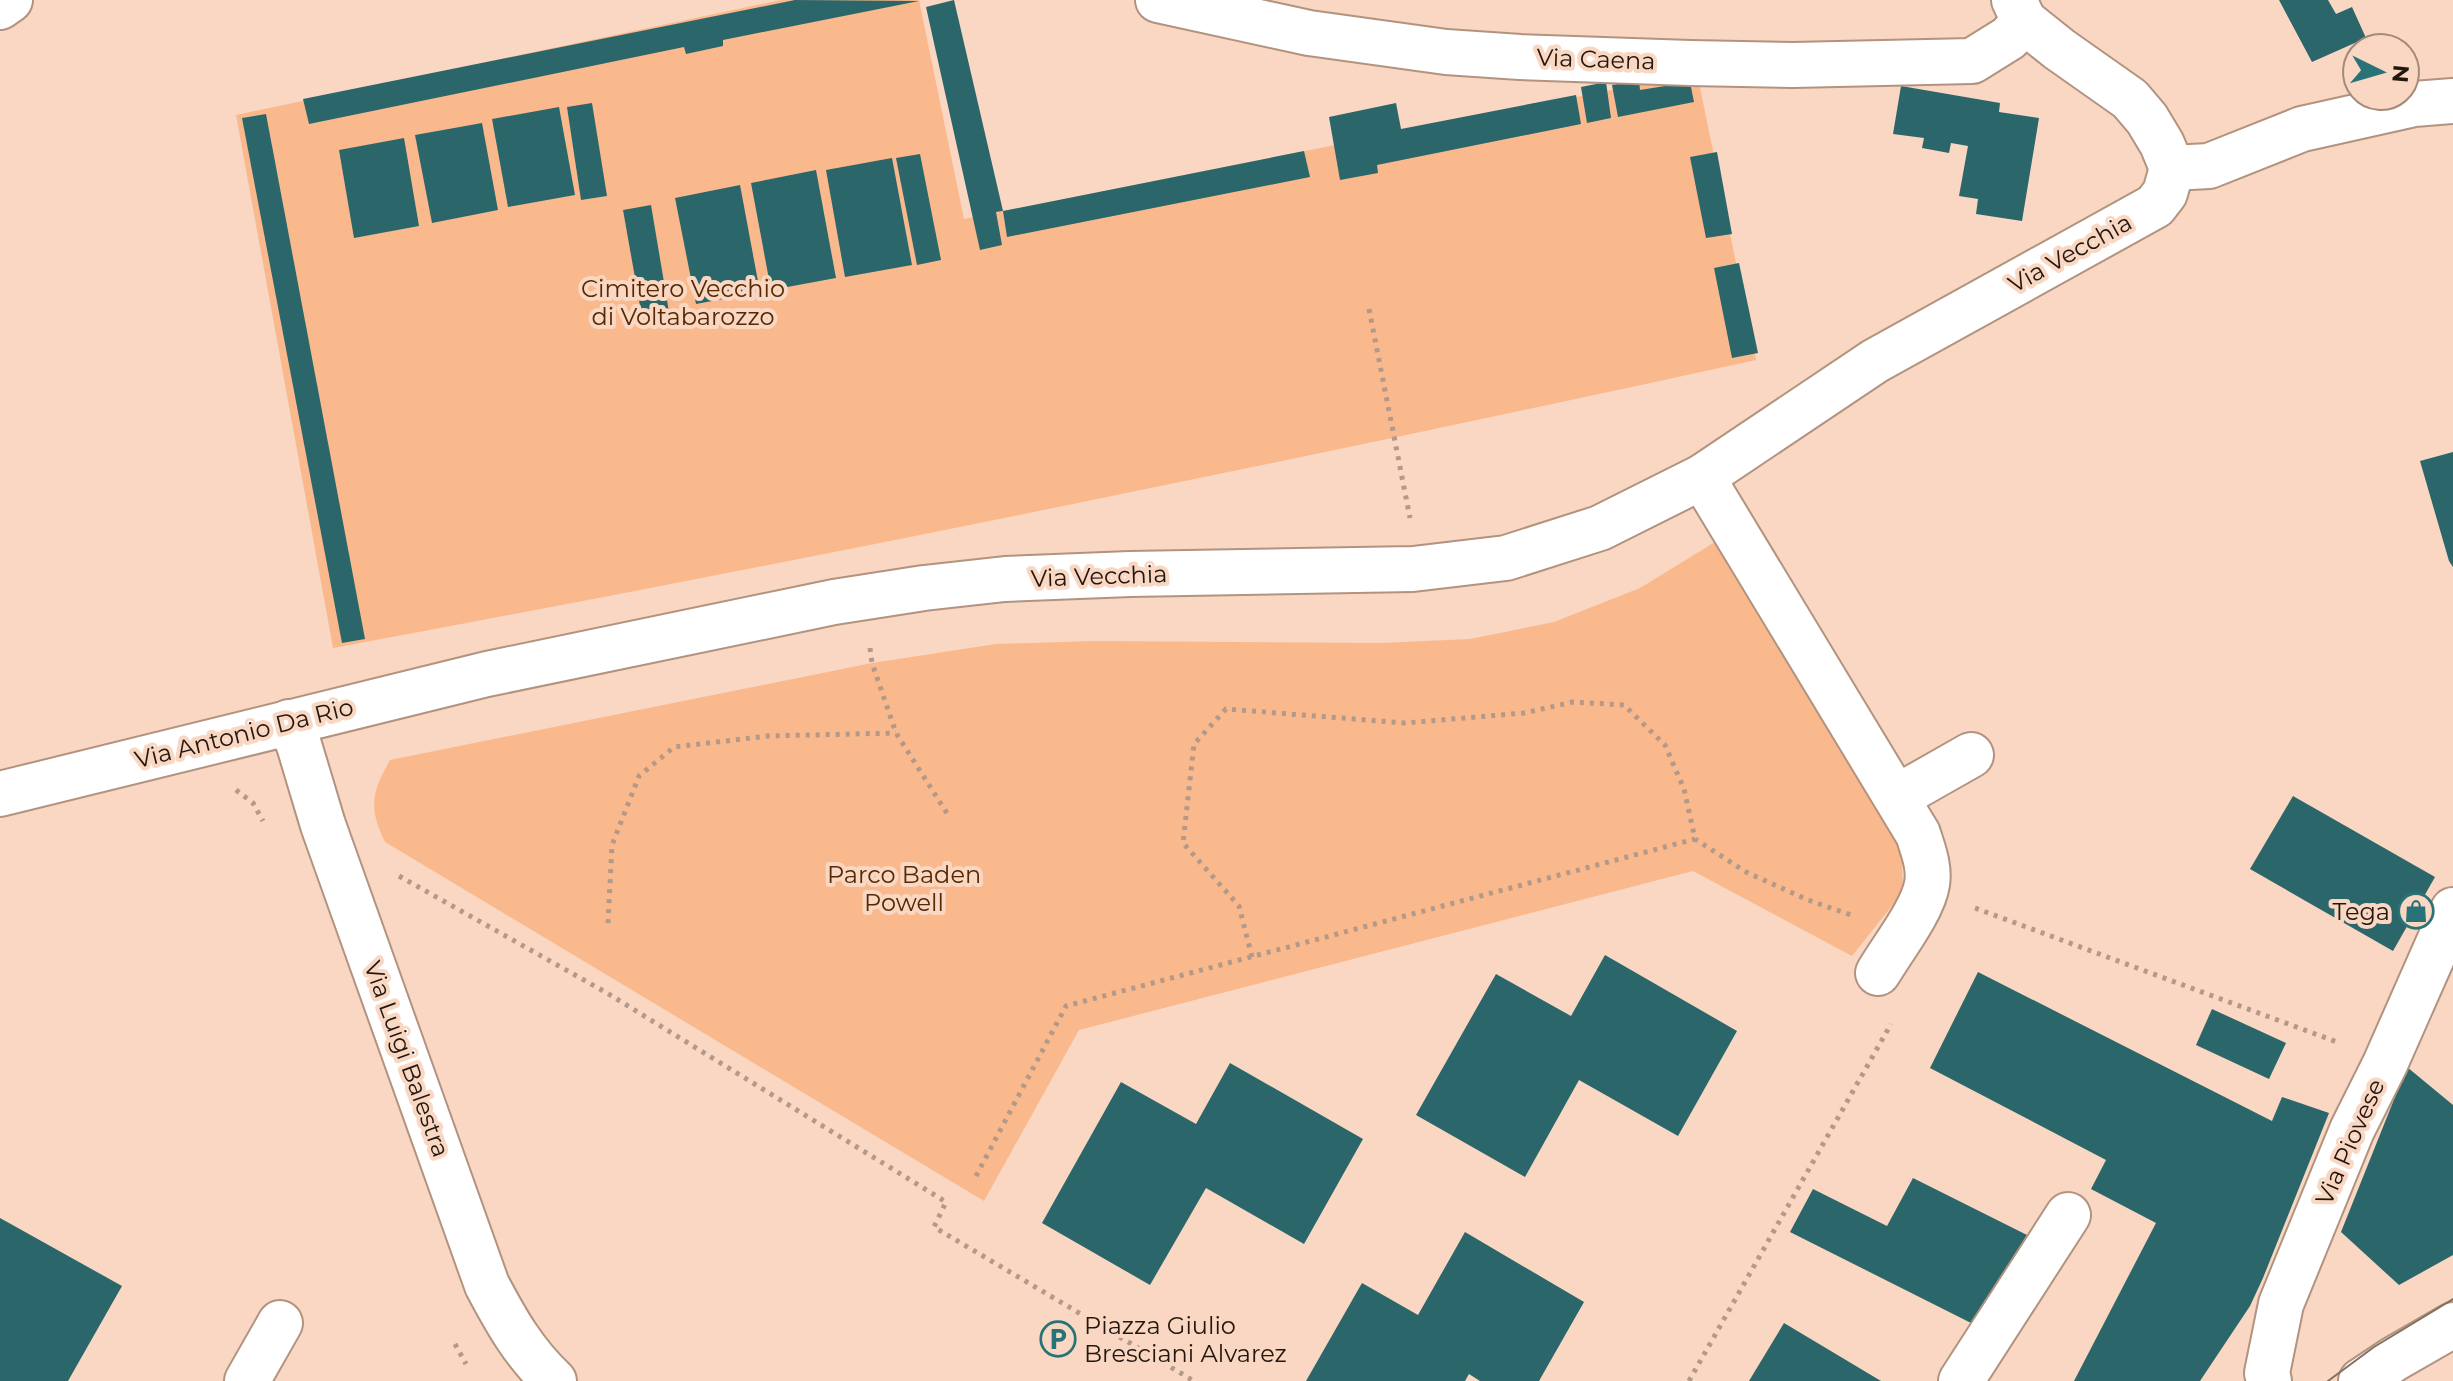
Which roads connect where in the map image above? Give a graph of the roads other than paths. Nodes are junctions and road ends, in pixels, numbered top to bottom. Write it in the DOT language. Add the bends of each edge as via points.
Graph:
graph roads {
  1 [pos="10,0"];
  2 [pos="1158,0"];
  3 [pos="0,7"];
  4 [pos="2019,10"];
  5 [pos="2453,101"];
  6 [pos="2172,168"];
  7 [pos="1702,477"];
  8 [pos="487,674"];
  9 [pos="289,722"];
  10 [pos="1971,755"];
  11 [pos="0,794"];
  12 [pos="1897,797"];
  13 [pos="2453,910"];
  14 [pos="1878,973"];
  15 [pos="2068,1215"];
  16 [pos="280,1323"];
  17 [pos="2453,1325"];
  18 [pos="2387,1374"];
  19 [pos="247,1381"];
  20 [pos="554,1381"];
  21 [pos="1961,1381"];
  22 [pos="2269,1381"];
  1 -- 3 [label="street"];
  2 -- 4 [label="street, Via Caena" via="1309,33 1446,52 1793,65 1972,61 2009,38"];
  4 -- 6 [label="street, Via Caena" via="2059,49 2130,99 2147,119"];
  5 -- 6 [label="street" via="2414,104 2302,129 2209,166"];
  6 -- 7 [label="street, Via Vecchia" via="2155,206 1875,361"];
  7 -- 8 [label="street, Via Vecchia" via="1600,528 1506,558 1413,569 1005,579 924,588"];
  7 -- 12 [label="street"];
  8 -- 9 [label="street, Via Antonio Da Rio"];
  9 -- 11 [label="street, Via Antonio Da Rio"];
  9 -- 20 [label="street, Via Luigi Balestra" via="487,1285 534,1363"];
  10 -- 12 [label="street"];
  12 -- 14 [label="street" via="1918,834 1927,884 1918,909"];
  13 -- 22 [label="street, Via Piovese" via="2352,1130 2281,1304"];
  15 -- 21 [label="street"];
  16 -- 19 [label="street"];
  17 -- 18 [label="street"];
}
